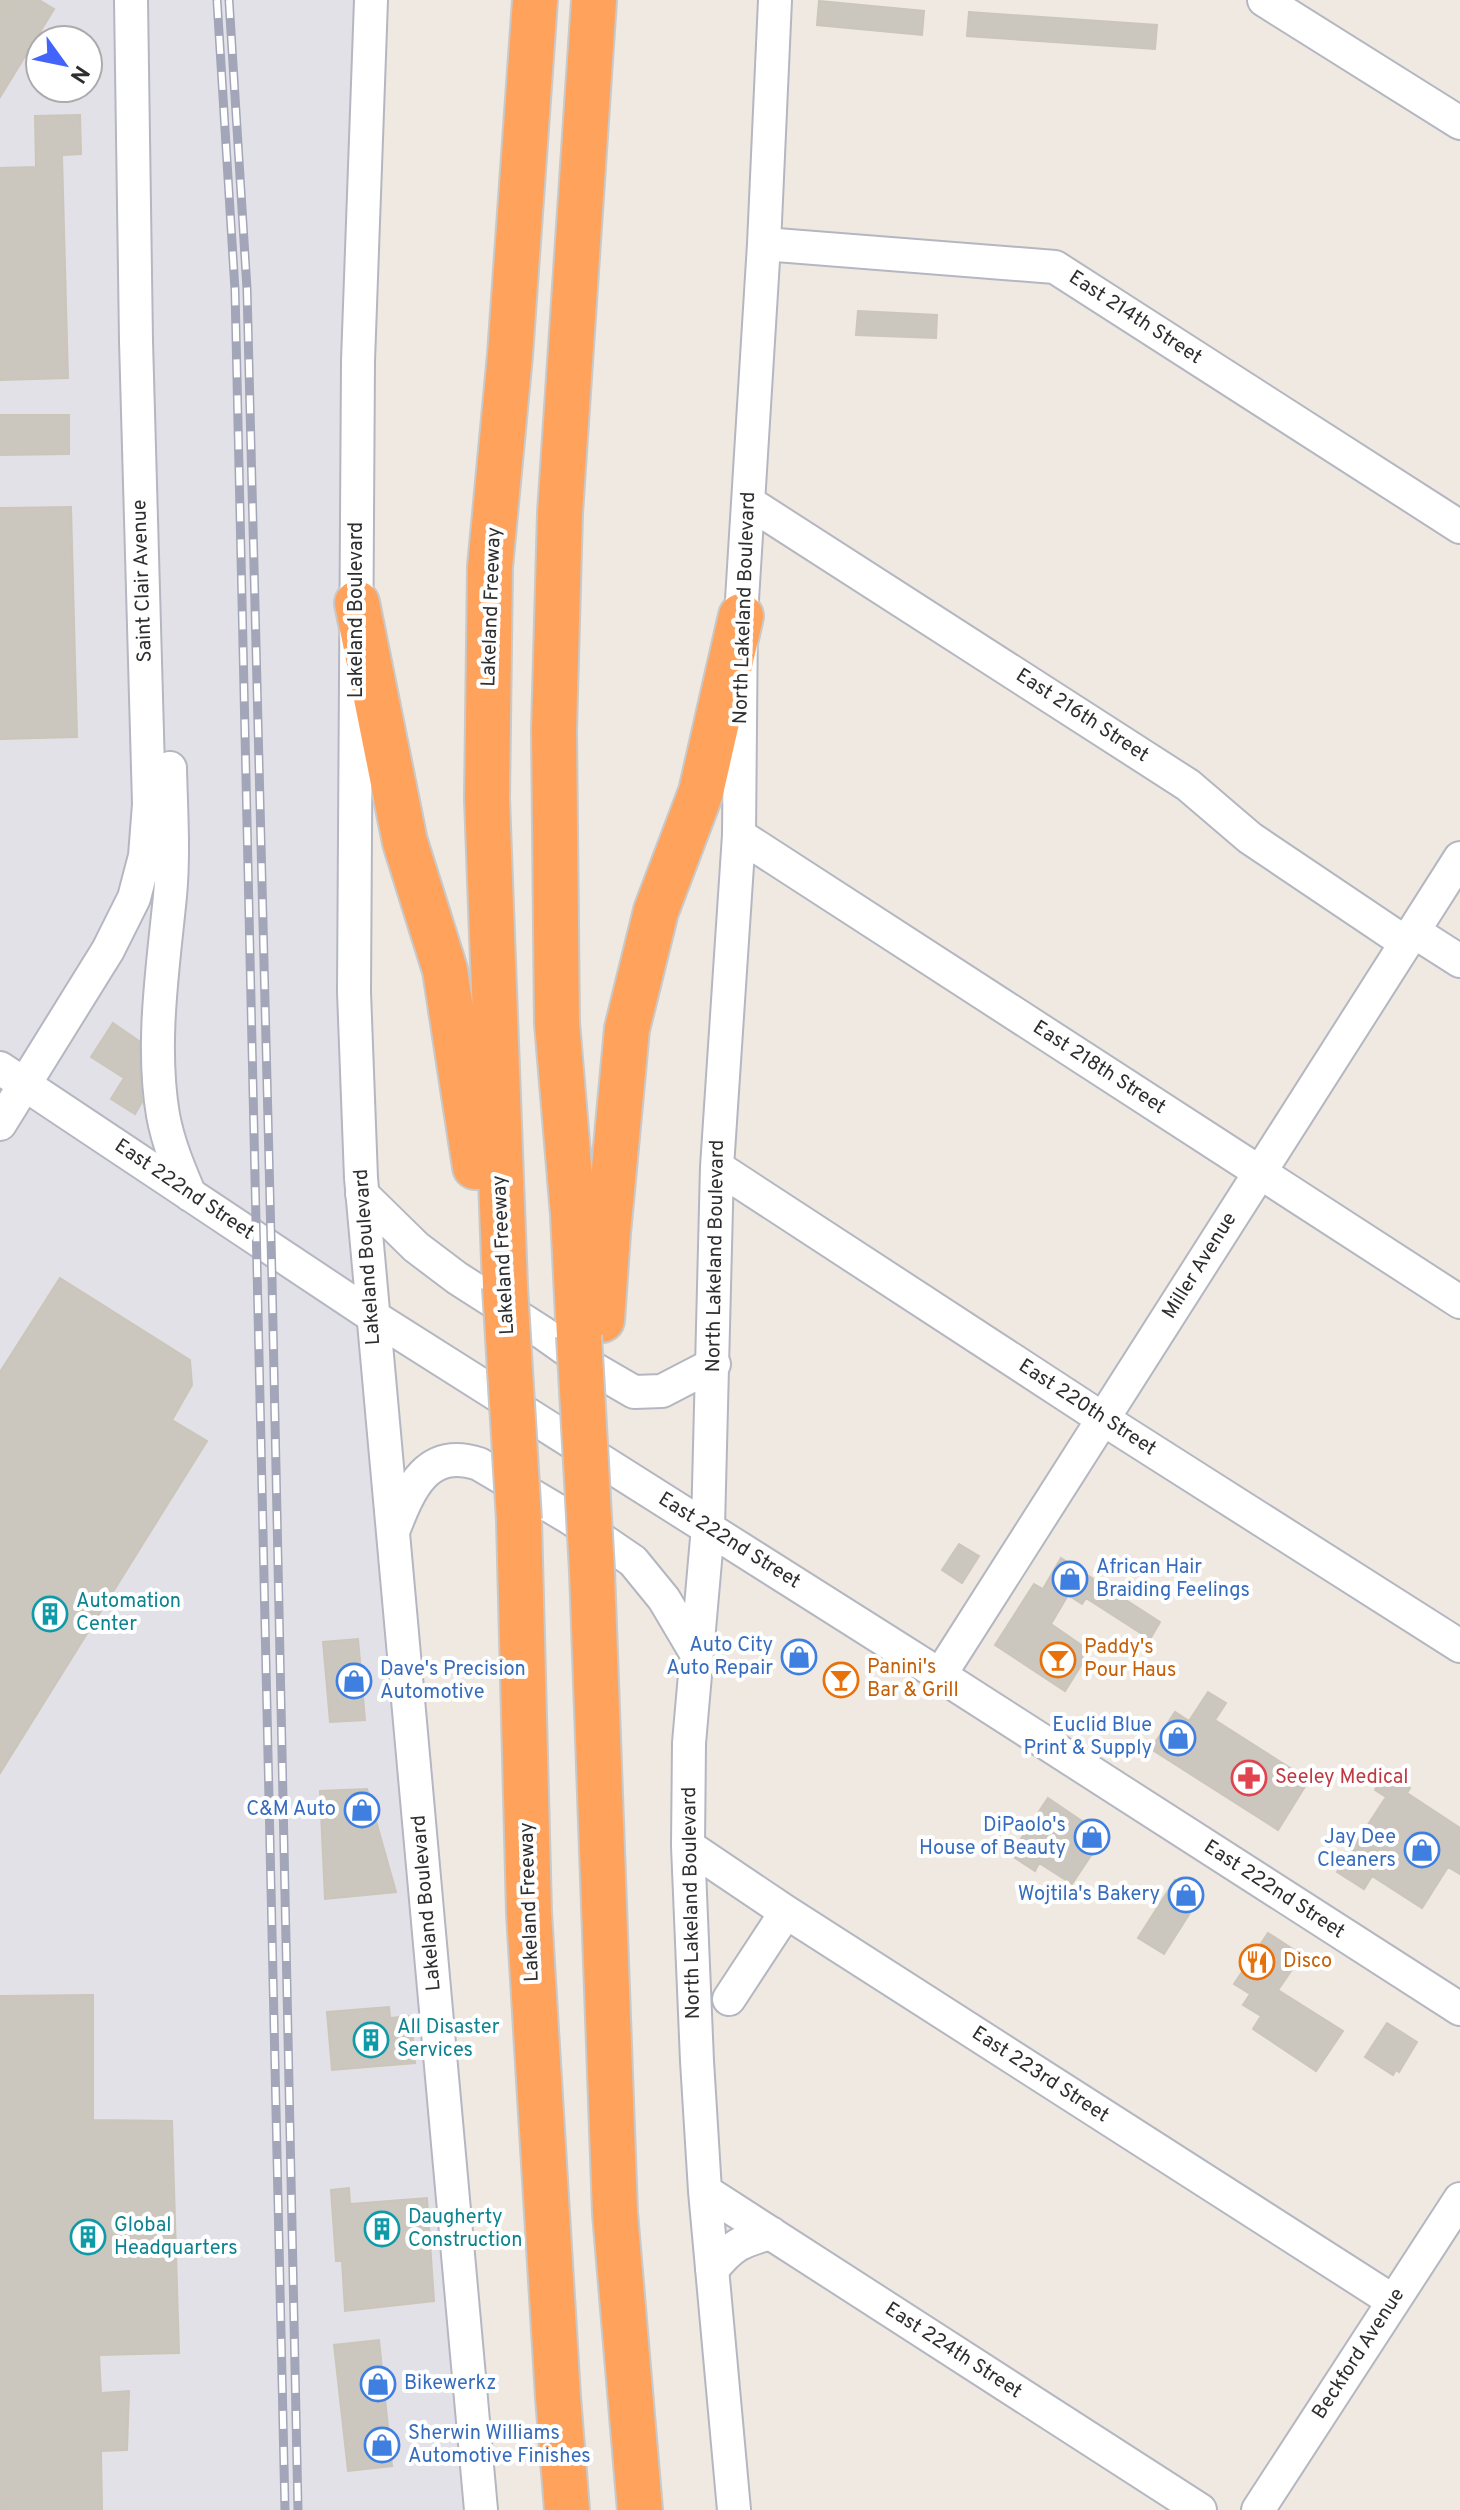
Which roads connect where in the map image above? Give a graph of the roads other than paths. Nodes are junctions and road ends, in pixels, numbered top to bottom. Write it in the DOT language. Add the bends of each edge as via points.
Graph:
graph roads {
  1 [pos="131,0"];
  2 [pos="371,0"];
  3 [pos="535,0"];
  4 [pos="594,0"];
  5 [pos="775,0"];
  6 [pos="1264,0"];
  7 [pos="1460,123"];
  8 [pos="764,244"];
  9 [pos="748,502"];
  10 [pos="1460,527"];
  11 [pos="357,603"];
  12 [pos="741,616"];
  13 [pos="146,698"];
  14 [pos="739,835"];
  15 [pos="1460,858"];
  16 [pos="1410,937"];
  17 [pos="1460,961"];
  18 [pos="13,1076"];
  19 [pos="0,1124"];
  20 [pos="717,1167"];
  21 [pos="1259,1172"];
  22 [pos="362,1194"];
  23 [pos="190,1195"];
  24 [pos="505,1287"];
  25 [pos="1460,1302"];
  26 [pos="371,1315"];
  27 [pos="590,1343"];
  28 [pos="714,1364"];
  29 [pos="1103,1419"];
  30 [pos="708,1527"];
  31 [pos="393,1533"];
  32 [pos="1460,1646"];
  33 [pos="696,1653"];
  34 [pos="940,1675"];
  35 [pos="688,1846"];
  36 [pos="786,1912"];
  37 [pos="729,1999"];
  38 [pos="1460,2009"];
  39 [pos="705,2191"];
  40 [pos="1460,2199"];
  41 [pos="771,2233"];
  42 [pos="712,2270"];
  43 [pos="1393,2301"];
  44 [pos="558,2397"];
  45 [pos="634,2425"];
  46 [pos="481,2510"];
  47 [pos="552,2510"];
  48 [pos="567,2510"];
  49 [pos="640,2510"];
  50 [pos="650,2510"];
  51 [pos="734,2510"];
  52 [pos="1200,2510"];
  53 [pos="1258,2510"];
  1 -- 13 [label="street, Saint Clair Avenue"];
  2 -- 11 [label="street, Lakeland Boulevard" via="358,361"];
  3 -- 24 [label="highway, Lakeland Freeway" via="490,582 487,799"];
  4 -- 27 [label="highway" via="560,513 554,730 557,1023"];
  5 -- 8 [label="street, North Lakeland Boulevard"];
  6 -- 7 [label="street"];
  8 -- 9 [label="street, North Lakeland Boulevard"];
  8 -- 10 [label="street, East 214th Street" via="1055,267"];
  9 -- 12 [label="street, North Lakeland Boulevard"];
  9 -- 16 [label="street, East 216th Street" via="1188,785 1250,838"];
  11 -- 22 [label="street, Lakeland Boulevard" via="354,992"];
  11 -- 24 [label="highway" via="405,842 445,970 481,1204"];
  12 -- 14 [label="street, North Lakeland Boulevard"];
  12 -- 27 [label="highway" via="701,792 656,911 627,1029 608,1233"];
  13 -- 18 [label="street, Saint Clair Avenue" via="149,804 145,856 134,898 108,950"];
  13 -- 23 [label="street" via="170,745 172,863 160,992 160,1082 170,1147"];
  14 -- 20 [label="street, North Lakeland Boulevard"];
  14 -- 21 [label="street, East 218th Street"];
  15 -- 16 [label="street, Miller Avenue"];
  16 -- 17 [label="street, East 216th Street"];
  16 -- 21 [label="street, Miller Avenue"];
  18 -- 19 [label="street, Saint Clair Avenue"];
  18 -- 23 [label="street, East 222nd Street"];
  20 -- 28 [label="street, North Lakeland Boulevard"];
  20 -- 29 [label="street, East 220th Street"];
  21 -- 25 [label="street, East 218th Street"];
  21 -- 29 [label="street, Miller Avenue"];
  22 -- 26 [label="street, Lakeland Boulevard"];
  22 -- 28 [label="street" via="457,1278 634,1392 662,1391"];
  23 -- 26 [label="street, East 222nd Street"];
  24 -- 44 [label="highway, Lakeland Freeway, bridge" via="519,1520 529,1913"];
  26 -- 30 [label="street, East 222nd Street"];
  26 -- 31 [label="street, Lakeland Boulevard"];
  27 -- 45 [label="highway, bridge" via="592,1571 615,2213"];
  28 -- 30 [label="street, North Lakeland Boulevard"];
  29 -- 32 [label="street, East 220th Street"];
  29 -- 34 [label="street, Miller Avenue"];
  30 -- 33 [label="street, North Lakeland Boulevard"];
  30 -- 34 [label="street, East 222nd Street"];
  31 -- 33 [label="street" via="408,1497 434,1465 463,1459 479,1464 633,1561 664,1599"];
  31 -- 46 [label="street, Lakeland Boulevard"];
  33 -- 35 [label="street, North Lakeland Boulevard"];
  34 -- 38 [label="street, East 222nd Street"];
  35 -- 36 [label="street, East 223rd Street"];
  35 -- 39 [label="street, North Lakeland Boulevard"];
  36 -- 37 [label="street"];
  36 -- 43 [label="street, East 223rd Street"];
  39 -- 41 [label="street, East 224th Street"];
  39 -- 42 [label="street, North Lakeland Boulevard"];
  40 -- 43 [label="street, Beckford Avenue"];
  41 -- 42 [label="street" via="743,2240"];
  41 -- 52 [label="street, East 224th Street"];
  42 -- 51 [label="street, North Lakeland Boulevard"];
  43 -- 53 [label="street, Beckford Avenue"];
  44 -- 47 [label="highway"];
  44 -- 48 [label="highway, Lakeland Freeway"];
  45 -- 49 [label="highway"];
  45 -- 50 [label="highway"];
}
